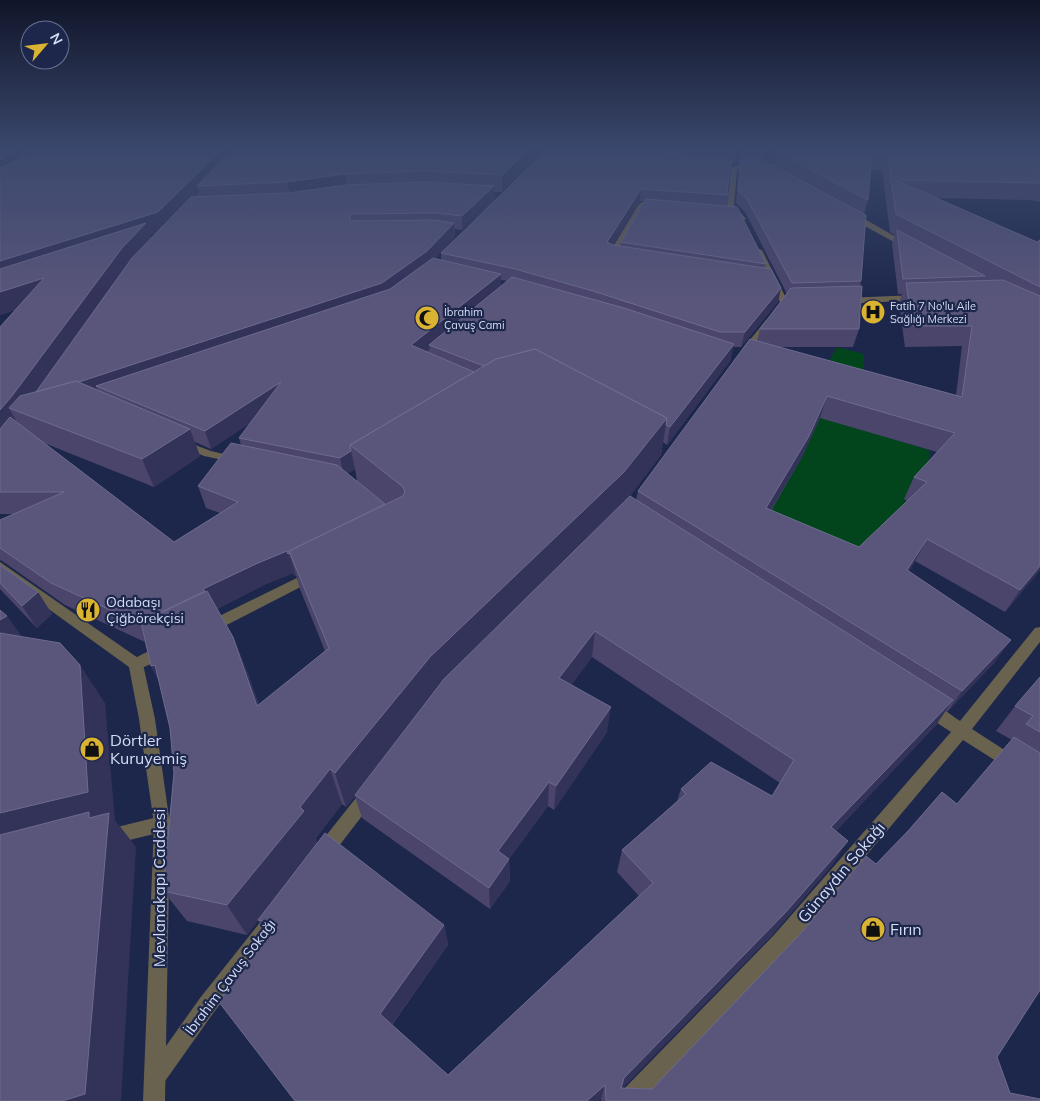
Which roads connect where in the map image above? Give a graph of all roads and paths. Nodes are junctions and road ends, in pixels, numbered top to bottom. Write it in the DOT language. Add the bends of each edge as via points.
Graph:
graph roads {
  1 [pos="731,199"];
  2 [pos="671,207"];
  3 [pos="719,211"];
  4 [pos="846,212"];
  5 [pos="739,213"];
  6 [pos="747,229"];
  7 [pos="756,246"];
  8 [pos="913,249"];
  9 [pos="621,257"];
  10 [pos="763,278"];
  11 [pos="773,279"];
  12 [pos="927,298"];
  13 [pos="832,301"];
  14 [pos="733,367"];
  15 [pos="172,438"];
  16 [pos="245,462"];
  17 [pos="0,567"];
  18 [pos="323,570"];
  19 [pos="199,632"];
  20 [pos="1040,632"];
  21 [pos="172,646"];
  22 [pos="136,664"];
  23 [pos="913,699"];
  24 [pos="962,730"];
  25 [pos="1040,782"];
  26 [pos="375,786"];
  27 [pos="162,824"];
  28 [pos="95,841"];
  29 [pos="315,864"];
  30 [pos="285,903"];
  31 [pos="156,1077"];
  32 [pos="154,1101"];
  33 [pos="628,1101"];
  1 -- 5 [label="street" via="730,205"];
  2 -- 9 [label="street" via="642,204 612,255"];
  3 -- 5 [label="street"];
  4 -- 8 [label="street"];
  5 -- 6 [label="street"];
  7 -- 11 [label="street"];
  10 -- 11 [label="street"];
  11 -- 14 [label="street" via="789,302"];
  12 -- 13 [label="street"];
  15 -- 16 [label="street" via="208,454"];
  17 -- 22 [label="street"];
  18 -- 19 [label="street"];
  20 -- 24 [label="street, Günaydın Sokağı"];
  21 -- 22 [label="street"];
  22 -- 27 [label="street, Mevlanakapı Caddesi"];
  23 -- 24 [label="street"];
  24 -- 25 [label="street"];
  24 -- 33 [label="street, Günaydın Sokağı" via="782,942"];
  26 -- 29 [label="street"];
  27 -- 28 [label="street"];
  27 -- 31 [label="street, Mevlanakapı Caddesi"];
  30 -- 31 [label="street, İbrahim Çavuş Sokağı"];
  31 -- 32 [label="street, Mevlanakapı Caddesi"];
}
